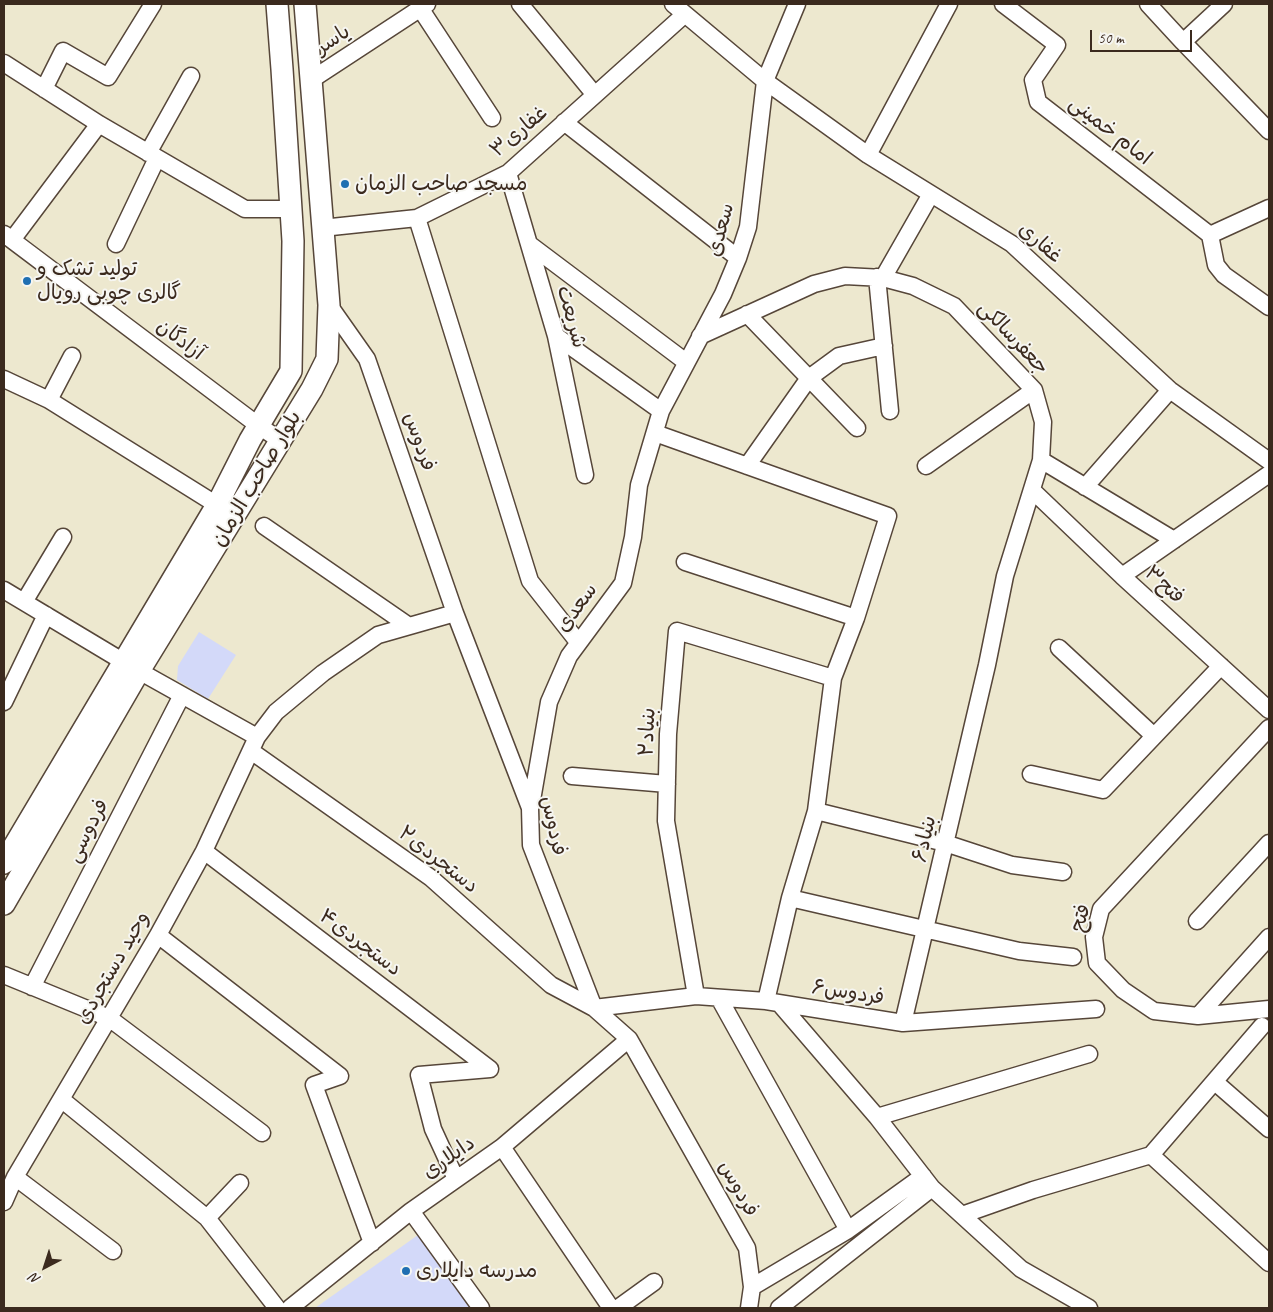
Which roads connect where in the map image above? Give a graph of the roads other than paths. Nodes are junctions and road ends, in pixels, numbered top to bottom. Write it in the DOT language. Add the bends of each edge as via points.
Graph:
graph roads {
  1 [pos="153,4"];
  2 [pos="276,4"];
  3 [pos="306,4"];
  4 [pos="520,4"];
  5 [pos="797,4"];
  6 [pos="949,4"];
  7 [pos="1003,4"];
  8 [pos="1148,4"];
  9 [pos="1224,4"];
  10 [pos="424,6"];
  11 [pos="678,9"];
  12 [pos="1182,42"];
  13 [pos="4,63"];
  14 [pos="191,76"];
  15 [pos="312,80"];
  16 [pos="765,81"];
  17 [pos="44,89"];
  18 [pos="595,95"];
  19 [pos="492,118"];
  20 [pos="564,122"];
  21 [pos="98,124"];
  22 [pos="1269,131"];
  23 [pos="152,155"];
  24 [pos="868,155"];
  25 [pos="508,173"];
  26 [pos="931,194"];
  27 [pos="1269,208"];
  28 [pos="291,209"];
  29 [pos="417,218"];
  30 [pos="322,228"];
  31 [pos="1210,235"];
  32 [pos="8,237"];
  33 [pos="116,244"];
  34 [pos="529,244"];
  35 [pos="738,258"];
  36 [pos="880,278"];
  37 [pos="329,305"];
  38 [pos="1269,307"];
  39 [pos="747,314"];
  40 [pos="556,336"];
  41 [pos="700,336"];
  42 [pos="884,346"];
  43 [pos="72,356"];
  44 [pos="686,362"];
  45 [pos="809,378"];
  46 [pos="4,379"];
  47 [pos="1034,390"];
  48 [pos="1170,390"];
  49 [pos="49,400"];
  50 [pos="661,411"];
  51 [pos="890,411"];
  52 [pos="259,426"];
  53 [pos="858,428"];
  54 [pos="655,433"];
  55 [pos="280,440"];
  56 [pos="1041,460"];
  57 [pos="1269,461"];
  58 [pos="747,466"];
  59 [pos="926,466"];
  60 [pos="1269,474"];
  61 [pos="585,475"];
  62 [pos="1085,487"];
  63 [pos="1032,490"];
  64 [pos="217,504"];
  65 [pos="264,526"];
  66 [pos="64,537"];
  67 [pos="1174,540"];
  68 [pos="685,562"];
  69 [pos="1122,576"];
  70 [pos="4,590"];
  71 [pos="24,602"];
  72 [pos="455,613"];
  73 [pos="46,615"];
  74 [pos="856,618"];
  75 [pos="409,626"];
  76 [pos="578,642"];
  77 [pos="1060,648"];
  78 [pos="987,665"];
  79 [pos="132,666"];
  80 [pos="1221,666"];
  81 [pos="833,678"];
  82 [pos="182,695"];
  83 [pos="4,702"];
  84 [pos="1269,710"];
  85 [pos="1269,728"];
  86 [pos="1154,736"];
  87 [pos="254,744"];
  88 [pos="1031,774"];
  89 [pos="572,776"];
  90 [pos="667,784"];
  91 [pos="530,808"];
  92 [pos="816,811"];
  93 [pos="945,843"];
  94 [pos="1269,843"];
  95 [pos="204,851"];
  96 [pos="4,863"];
  97 [pos="1063,872"];
  98 [pos="790,898"];
  99 [pos="4,904"];
  100 [pos="1197,921"];
  101 [pos="925,929"];
  102 [pos="158,935"];
  103 [pos="1269,937"];
  104 [pos="1072,958"];
  105 [pos="4,975"];
  106 [pos="32,987"];
  107 [pos="696,996"];
  108 [pos="719,998"];
  109 [pos="773,1002"];
  110 [pos="594,1008"];
  111 [pos="1096,1009"];
  112 [pos="1269,1009"];
  113 [pos="1198,1016"];
  114 [pos="109,1018"];
  115 [pos="903,1023"];
  116 [pos="1262,1026"];
  117 [pos="629,1039"];
  118 [pos="1090,1054"];
  119 [pos="1215,1082"];
  120 [pos="61,1098"];
  121 [pos="877,1117"];
  122 [pos="1269,1129"];
  123 [pos="262,1133"];
  124 [pos="502,1147"];
  125 [pos="1151,1155"];
  126 [pos="15,1177"];
  127 [pos="456,1179"];
  128 [pos="927,1182"];
  129 [pos="240,1183"];
  130 [pos="4,1202"];
  131 [pos="411,1211"];
  132 [pos="962,1215"];
  133 [pos="207,1218"];
  134 [pos="848,1230"];
  135 [pos="372,1243"];
  136 [pos="113,1251"];
  137 [pos="1269,1263"];
  138 [pos="654,1282"];
  139 [pos="752,1288"];
  140 [pos="277,1308"];
  141 [pos="290,1308"];
  142 [pos="481,1308"];
  143 [pos="611,1308"];
  144 [pos="618,1308"];
  145 [pos="749,1308"];
  146 [pos="779,1308"];
  147 [pos="1089,1308"];
  1 -- 17 [label="street" via="108,77 63,52"];
  2 -- 28 [label="main road, بلوار صاحب الزمان"];
  3 -- 15 [label="main road, بلوار صاحب الزمان"];
  4 -- 18 [label="street"];
  5 -- 16 [label="street"];
  6 -- 24 [label="street"];
  7 -- 31 [label="street, امام خمینی" via="1057,45 1033,80 1038,102"];
  8 -- 12 [label="street"];
  9 -- 12 [label="street"];
  10 -- 15 [label="street, یاسر"];
  10 -- 19 [label="street"];
  11 -- 16 [label="street, غفاری"];
  11 -- 18 [label="street, غفاری۳"];
  12 -- 22 [label="street"];
  13 -- 17 [label="street"];
  14 -- 23 [label="street"];
  15 -- 30 [label="main road, بلوار صاحب الزمان"];
  16 -- 24 [label="street, غفاری"];
  16 -- 35 [label="street, سعدی" via="748,227"];
  17 -- 21 [label="street"];
  18 -- 20 [label="street, غفاری۳"];
  20 -- 25 [label="street, غفاری۳"];
  20 -- 35 [label="street"];
  21 -- 23 [label="street"];
  21 -- 32 [label="street"];
  23 -- 28 [label="street" via="245,209"];
  23 -- 33 [label="street"];
  24 -- 26 [label="street, غفاری"];
  25 -- 29 [label="street, غفاری۳"];
  25 -- 34 [label="street, شریعت"];
  26 -- 36 [label="street"];
  26 -- 48 [label="street, غفاری" via="1012,244"];
  27 -- 31 [label="street"];
  28 -- 52 [label="main road, بلوار صاحب الزمان" via="291,371"];
  29 -- 30 [label="street, غفاری۳"];
  29 -- 76 [label="street" via="530,581"];
  30 -- 37 [label="main road, بلوار صاحب الزمان"];
  31 -- 38 [label="street" via="1216,265 1224,275"];
  32 -- 52 [label="street, آزادگان"];
  34 -- 40 [label="street, شریعت"];
  34 -- 44 [label="street"];
  35 -- 41 [label="street, سعدی"];
  36 -- 39 [label="street, جعفرسالکی" via="845,276 814,284"];
  36 -- 42 [label="street"];
  36 -- 47 [label="street, جعفرسالکی" via="913,286 954,306"];
  37 -- 55 [label="main road, بلوار صاحب الزمان" via="327,359"];
  37 -- 72 [label="street, فردوس" via="367,359"];
  39 -- 41 [label="street, جعفرسالکی"];
  39 -- 45 [label="street"];
  40 -- 50 [label="street"];
  40 -- 61 [label="street, شریعت"];
  41 -- 44 [label="street, سعدی"];
  42 -- 45 [label="street" via="839,356"];
  42 -- 51 [label="street"];
  43 -- 49 [label="street"];
  44 -- 50 [label="street, سعدی"];
  45 -- 53 [label="street"];
  45 -- 58 [label="street"];
  46 -- 49 [label="street"];
  47 -- 56 [label="street, جعفرسالکی" via="1043,422"];
  47 -- 59 [label="street"];
  48 -- 57 [label="street, غفاری"];
  48 -- 62 [label="street"];
  49 -- 64 [label="street"];
  50 -- 54 [label="street, سعدی"];
  52 -- 55 [label="street, آزادگان"];
  52 -- 64 [label="main road, بلوار صاحب الزمان"];
  54 -- 58 [label="street"];
  54 -- 76 [label="street, سعدی" via="639,485 633,537 622,582"];
  55 -- 79 [label="main road, بلوار صاحب الزمان"];
  56 -- 62 [label="street"];
  56 -- 63 [label="street, جعفرسالکی"];
  58 -- 74 [label="street" via="888,516"];
  60 -- 67 [label="street"];
  62 -- 67 [label="street"];
  63 -- 69 [label="street, فتح۳"];
  63 -- 78 [label="street, جعفرسالکی" via="1005,576"];
  64 -- 79 [label="main road, بلوار صاحب الزمان"];
  65 -- 75 [label="street"];
  66 -- 71 [label="street"];
  67 -- 69 [label="street"];
  68 -- 74 [label="street"];
  69 -- 80 [label="street, فتح۳"];
  70 -- 71 [label="street, دستجردی۲"];
  71 -- 73 [label="street, دستجردی۲"];
  72 -- 75 [label="street, وحید دستجردی"];
  72 -- 91 [label="street, فردوس"];
  73 -- 79 [label="street, دستجردی۲"];
  73 -- 83 [label="street"];
  74 -- 81 [label="street"];
  75 -- 87 [label="street, وحید دستجردی" via="378,634 323,673 276,712"];
  76 -- 91 [label="street, سعدی" via="549,702"];
  77 -- 86 [label="street"];
  78 -- 93 [label="street, بنیاد۶"];
  79 -- 82 [label="street, دستجردی۲"];
  79 -- 96 [label="main road, بلوار صاحب الزمان"];
  79 -- 99 [label="main road, بلوار صاحب الزمان"];
  80 -- 84 [label="street, فتح۳"];
  80 -- 86 [label="street"];
  81 -- 90 [label="street, بنیاد۲" via="677,631"];
  81 -- 92 [label="street"];
  82 -- 87 [label="street, دستجردی۲"];
  82 -- 106 [label="street, فردوسی"];
  85 -- 113 [label="street, فتح" via="1101,909 1094,937 1097,963 1123,990 1154,1011"];
  86 -- 88 [label="street" via="1103,790"];
  87 -- 95 [label="street, وحید دستجردی"];
  87 -- 110 [label="street, دستجردی۲" via="431,878 551,985"];
  89 -- 90 [label="street"];
  90 -- 107 [label="street, بنیاد۲" via="666,821"];
  91 -- 110 [label="street, فردوس" via="532,846"];
  92 -- 93 [label="street"];
  92 -- 98 [label="street"];
  93 -- 97 [label="street" via="1012,865"];
  93 -- 101 [label="street, بنیاد۶"];
  94 -- 100 [label="street"];
  95 -- 102 [label="street, وحید دستجردی"];
  95 -- 127 [label="street, دستجردی۴" via="490,1069 419,1075 433,1129"];
  98 -- 101 [label="street"];
  98 -- 109 [label="street"];
  101 -- 104 [label="street" via="1019,951"];
  101 -- 115 [label="street, بنیاد۶"];
  102 -- 114 [label="street, وحید دستجردی"];
  102 -- 135 [label="street" via="340,1076 314,1085"];
  103 -- 113 [label="street"];
  105 -- 106 [label="street"];
  106 -- 114 [label="street"];
  107 -- 108 [label="street, فردوس۶"];
  107 -- 110 [label="street, فردوس۶"];
  108 -- 109 [label="street, فردوس۶"];
  108 -- 134 [label="street"];
  109 -- 115 [label="street, فردوس۶"];
  109 -- 121 [label="street"];
  110 -- 117 [label="street, فردوس"];
  111 -- 115 [label="street, فردوس۶"];
  112 -- 113 [label="street, فتح"];
  114 -- 120 [label="street, وحید دستجردی"];
  114 -- 123 [label="street"];
  116 -- 119 [label="street"];
  117 -- 124 [label="street, دایلاری"];
  117 -- 139 [label="street, فردوس" via="746,1248"];
  118 -- 121 [label="street"];
  119 -- 122 [label="street"];
  119 -- 125 [label="street"];
  120 -- 126 [label="street, وحید دستجردی"];
  120 -- 133 [label="street"];
  121 -- 128 [label="street"];
  124 -- 127 [label="street, دایلاری"];
  124 -- 143 [label="street"];
  125 -- 132 [label="street"];
  125 -- 137 [label="street"];
  126 -- 130 [label="street, وحید دستجردی"];
  126 -- 136 [label="street"];
  127 -- 131 [label="street, دایلاری"];
  128 -- 132 [label="street"];
  128 -- 134 [label="street"];
  128 -- 146 [label="street"];
  129 -- 133 [label="street"];
  131 -- 135 [label="street, دایلاری"];
  131 -- 142 [label="street"];
  132 -- 147 [label="street" via="1021,1268"];
  133 -- 140 [label="street"];
  134 -- 139 [label="street"];
  135 -- 141 [label="street, دایلاری"];
  138 -- 144 [label="street"];
  139 -- 145 [label="street, فردوس"];
}
